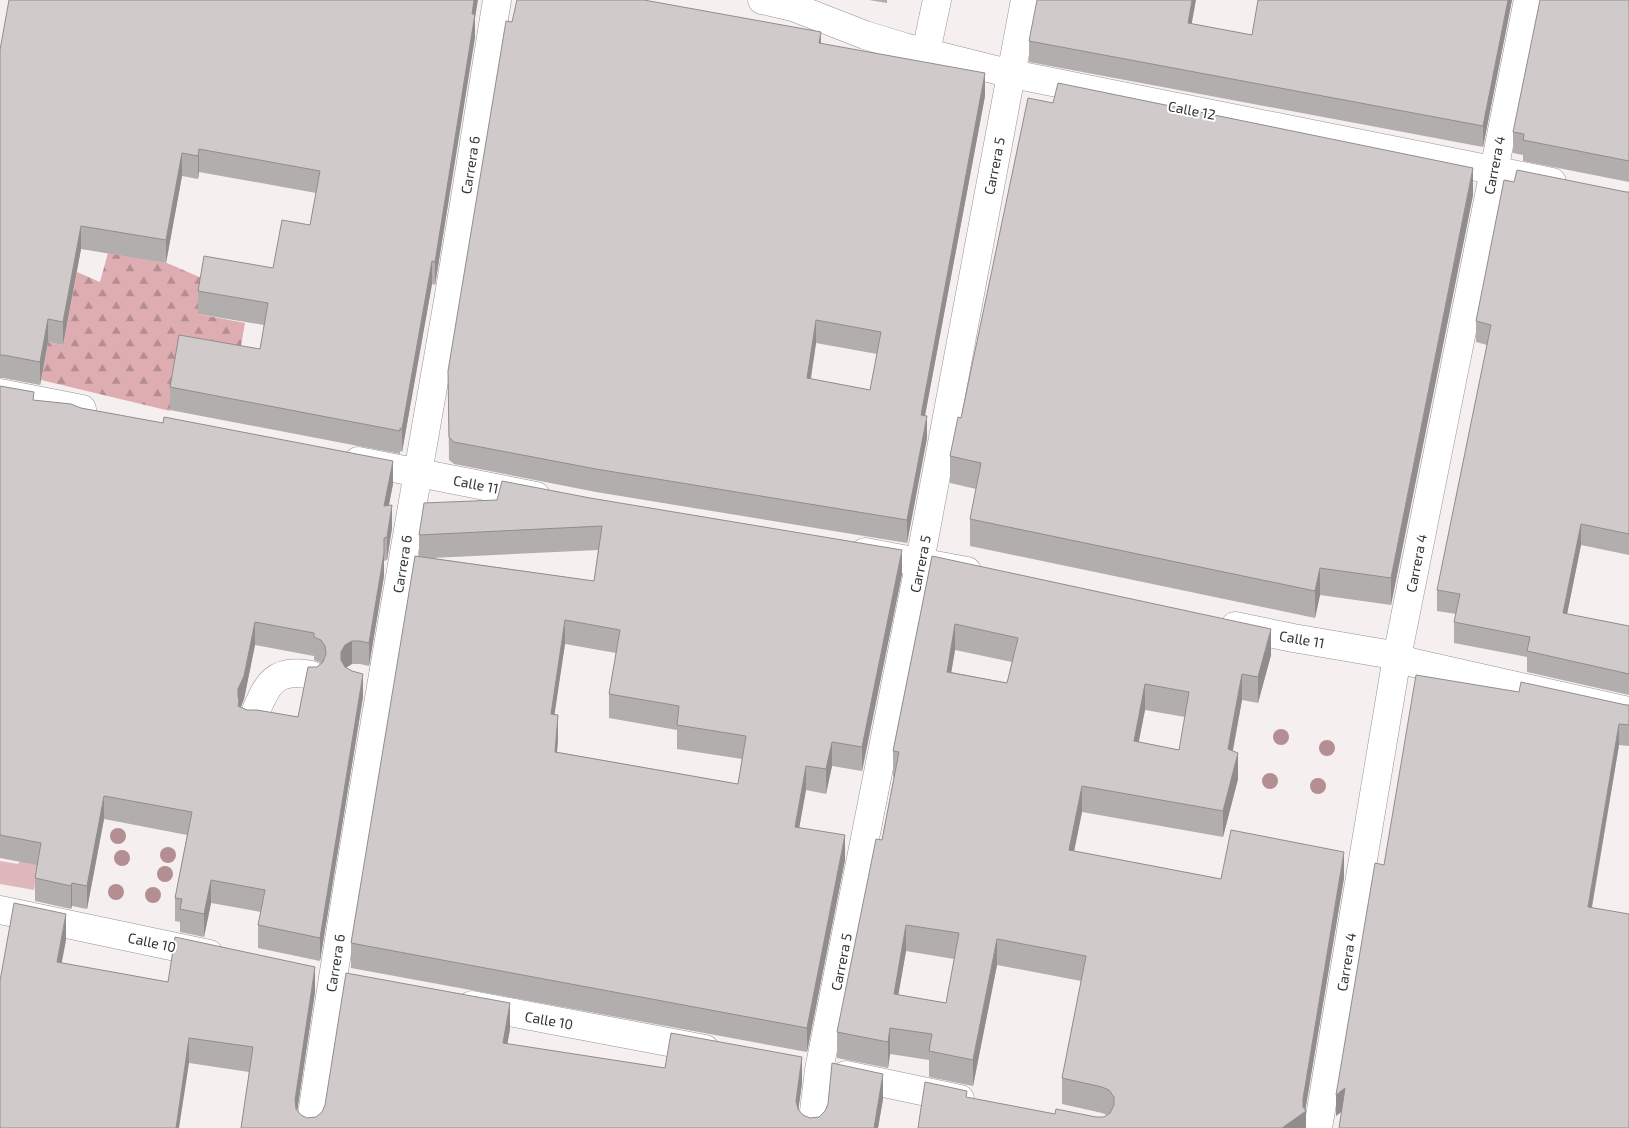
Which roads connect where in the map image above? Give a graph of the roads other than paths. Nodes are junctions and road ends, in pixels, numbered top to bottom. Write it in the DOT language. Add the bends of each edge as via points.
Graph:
graph roads {
  1 [pos="497,0"];
  2 [pos="762,0"];
  3 [pos="937,0"];
  4 [pos="1025,0"];
  5 [pos="1528,0"];
  6 [pos="926,52"];
  7 [pos="1012,74"];
  8 [pos="1493,171"];
  9 [pos="1581,188"];
  10 [pos="0,393"];
  11 [pos="107,413"];
  12 [pos="329,456"];
  13 [pos="417,472"];
  14 [pos="564,501"];
  15 [pos="843,548"];
  16 [pos="920,561"];
  17 [pos="989,575"];
  18 [pos="1214,622"];
  19 [pos="1397,657"];
  20 [pos="311,674"];
  21 [pos="1629,711"];
  22 [pos="253,718"];
  23 [pos="0,910"];
  24 [pos="234,959"];
  25 [pos="322,977"];
  26 [pos="361,985"];
  27 [pos="449,1001"];
  28 [pos="732,1053"];
  29 [pos="809,1068"];
  30 [pos="985,1104"];
  31 [pos="310,1128"];
  32 [pos="812,1128"];
  33 [pos="1318,1128"];
  1 -- 13 [label="street, Carrera 6" via="455,300"];
  2 -- 6 [label="street, Calle 12" via="793,6 865,35"];
  3 -- 6 [label="street"];
  4 -- 7 [label="street, Carrera 5"];
  5 -- 8 [label="street, Carrera 4"];
  6 -- 7 [label="street, Calle 12"];
  7 -- 8 [label="street, Calle 12"];
  7 -- 16 [label="street, Carrera 5"];
  8 -- 9 [label="street, Calle 12"];
  8 -- 19 [label="street, Carrera 4"];
  10 -- 11 [label="street"];
  12 -- 13 [label="street, Calle 11"];
  13 -- 14 [label="street, Calle 11"];
  13 -- 25 [label="street, Carrera 6" via="369,682"];
  15 -- 16 [label="street"];
  16 -- 17 [label="street"];
  16 -- 29 [label="street, Carrera 5"];
  18 -- 19 [label="street, Calle 11"];
  19 -- 21 [label="street, Calle 11"];
  19 -- 33 [label="street, Carrera 4"];
  20 -- 22 [label="street" via="286,674 275,678 263,693"];
  23 -- 24 [label="street, Calle 10"];
  25 -- 26 [label="street"];
  25 -- 31 [label="street, Carrera 6"];
  27 -- 28 [label="street, Calle 10"];
  29 -- 30 [label="street"];
  29 -- 32 [label="street, Carrera 5"];
}
